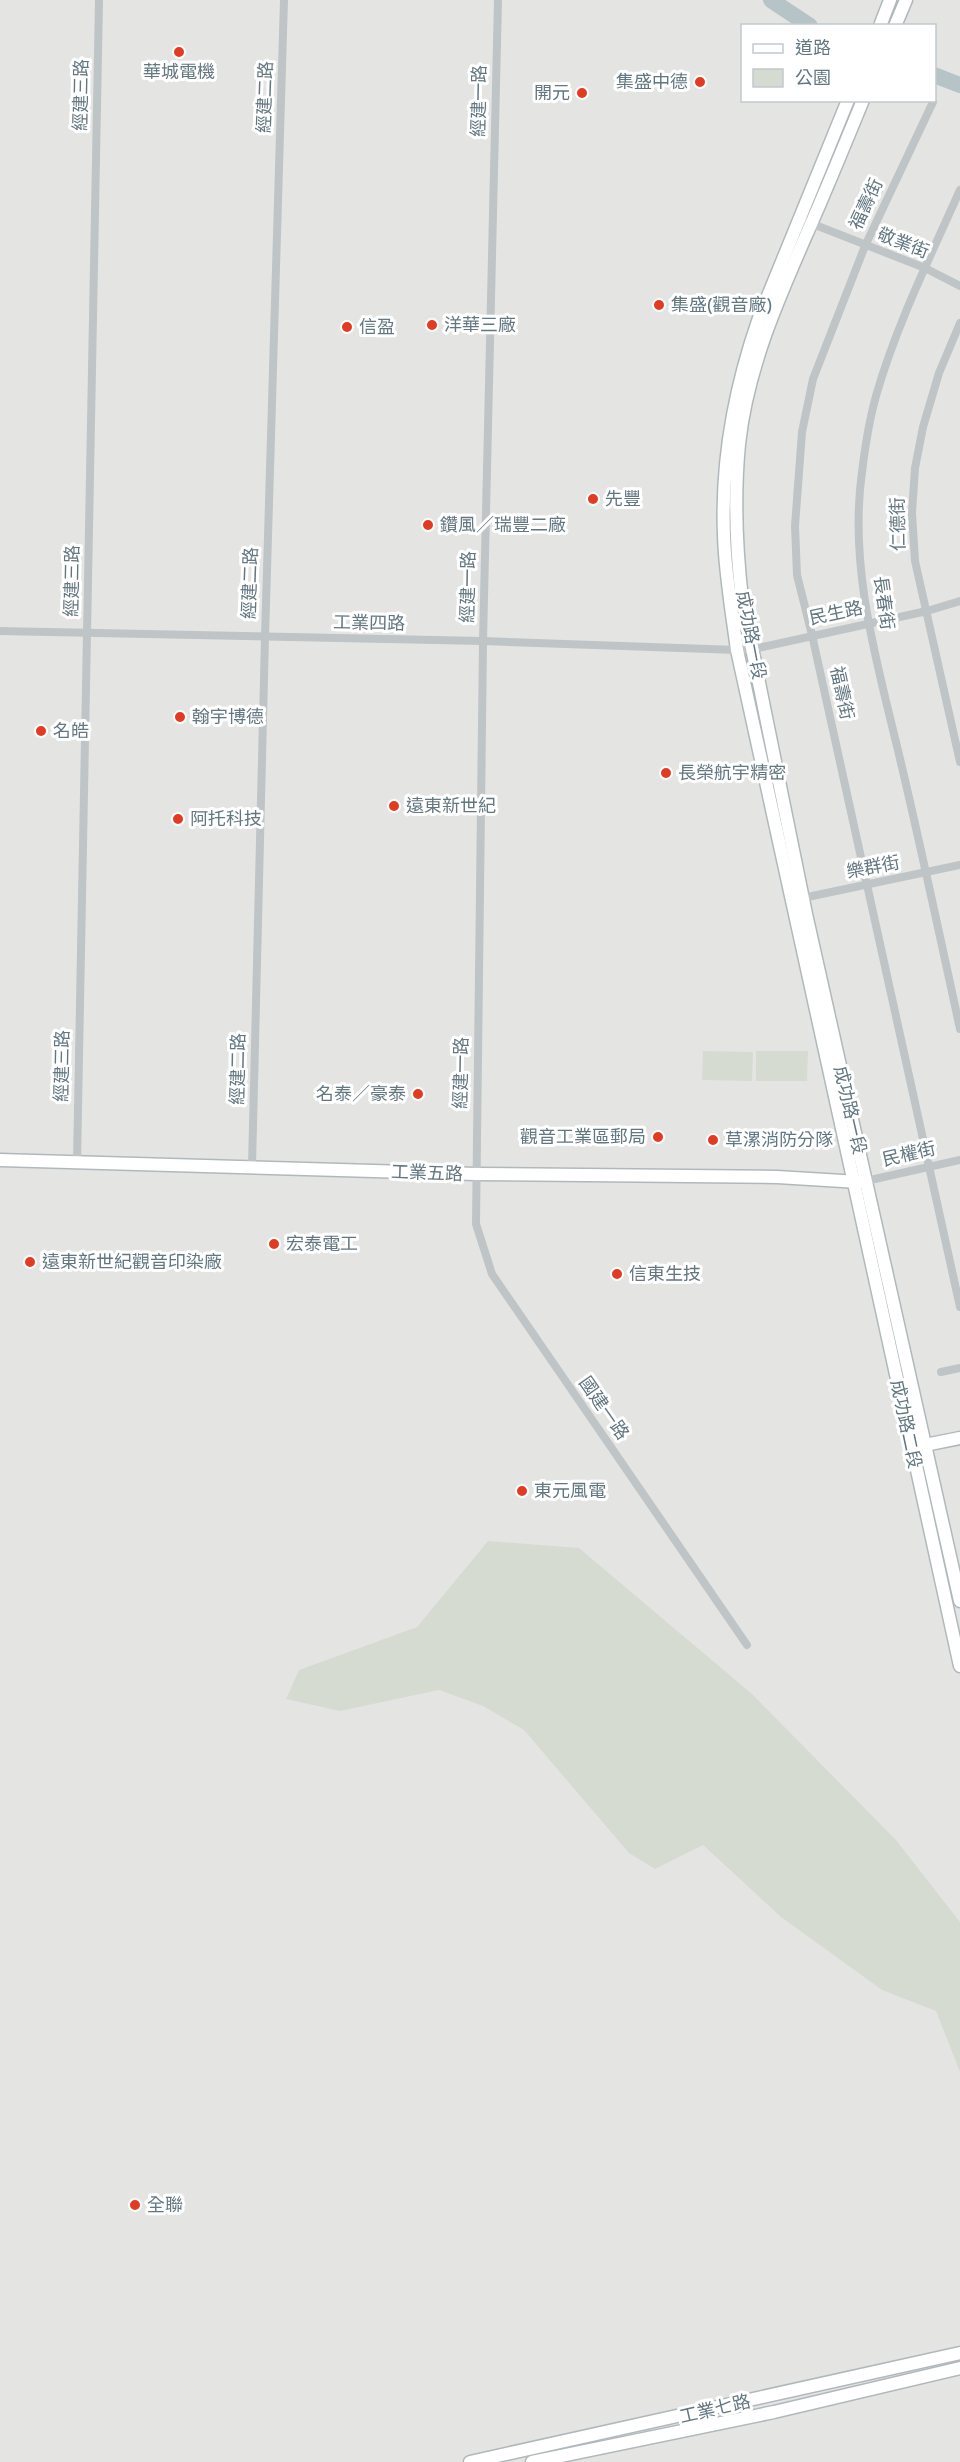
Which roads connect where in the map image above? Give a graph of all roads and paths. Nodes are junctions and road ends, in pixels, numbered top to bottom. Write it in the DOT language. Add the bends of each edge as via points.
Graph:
graph roads {
  1 [pos="99,0"];
  2 [pos="284,0"];
  3 [pos="498,0"];
  4 [pos="890,0"];
  5 [pos="906,0"];
  6 [pos="881,24"];
  7 [pos="896,24"];
  8 [pos="847,102"];
  9 [pos="862,102"];
  10 [pos="933,102"];
  11 [pos="960,190"];
  12 [pos="806,221"];
  13 [pos="865,246"];
  14 [pos="925,268"];
  15 [pos="960,286"];
  16 [pos="960,323"];
  17 [pos="960,601"];
  18 [pos="927,611"];
  19 [pos="869,623"];
  20 [pos="0,631"];
  21 [pos="87,633"];
  22 [pos="812,635"];
  23 [pos="265,637"];
  24 [pos="483,641"];
  25 [pos="753,649"];
  26 [pos="737,650"];
  27 [pos="960,762"];
  28 [pos="960,865"];
  29 [pos="927,873"];
  30 [pos="868,885"];
  31 [pos="797,899"];
  32 [pos="960,1029"];
  33 [pos="0,1160"];
  34 [pos="960,1160"];
  35 [pos="76,1162"];
  36 [pos="252,1166"];
  37 [pos="928,1167"];
  38 [pos="476,1174"];
  39 [pos="866,1181"];
  40 [pos="853,1182"];
  41 [pos="960,1308"];
  42 [pos="960,1368"];
  43 [pos="941,1372"];
  44 [pos="960,1438"];
  45 [pos="910,1442"];
  46 [pos="925,1445"];
  47 [pos="960,1601"];
  48 [pos="747,1645"];
  49 [pos="960,1666"];
  50 [pos="960,2353"];
  51 [pos="960,2368"];
  52 [pos="538,2461"];
  53 [pos="470,2462"];
  1 -- 21 [label="street, 經建三路"];
  2 -- 23 [label="street, 經建二路"];
  3 -- 24 [label="street, 經建一路"];
  4 -- 6 [label="street"];
  5 -- 7 [label="street"];
  8 -- 12 [label="street, 成功路一段"];
  9 -- 12 [label="street, 成功路一段"];
  10 -- 13 [label="street, 福壽街"];
  11 -- 14 [label="street, 長春街"];
  12 -- 13 [label="street, 敬業街"];
  12 -- 25 [label="street, 成功路一段" via="759,350 739,443 738,558"];
  12 -- 26 [label="street, 成功路一段" via="748,350 731,426 724,535"];
  13 -- 14 [label="street, 敬業街"];
  13 -- 22 [label="street, 福壽街" via="813,379 801,432 797,575"];
  14 -- 15 [label="street, 敬業街"];
  14 -- 19 [label="street, 長春街" via="876,397 861,475 861,562"];
  16 -- 18 [label="street, 仁德街" via="939,373 915,468 915,561"];
  17 -- 18 [label="street, 民生路"];
  18 -- 19 [label="street, 民生路"];
  18 -- 27 [label="street, 仁德街"];
  19 -- 22 [label="street, 民生路"];
  19 -- 29 [label="street, 長春街"];
  20 -- 21 [label="street, 工業四路"];
  21 -- 23 [label="street, 工業四路"];
  21 -- 35 [label="street, 經建三路"];
  22 -- 25 [label="street, 民生路"];
  22 -- 30 [label="street, 福壽街"];
  23 -- 24 [label="street, 工業四路"];
  23 -- 36 [label="street, 經建二路"];
  24 -- 26 [label="street, 工業四路"];
  24 -- 38 [label="street, 經建一路"];
  25 -- 26 [label="street, 民生路"];
  25 -- 31 [label="street, 成功路一段"];
  26 -- 31 [label="street, 成功路一段"];
  28 -- 29 [label="street, 樂群街"];
  29 -- 30 [label="street, 樂群街"];
  29 -- 32 [label="street, 長春街"];
  30 -- 31 [label="street, 樂群街"];
  30 -- 37 [label="street, 福壽街"];
  31 -- 39 [label="street, 成功路一段"];
  31 -- 40 [label="street, 成功路一段"];
  33 -- 35 [label="street, 工業五路"];
  34 -- 37 [label="street, 民權街"];
  35 -- 36 [label="street, 工業五路"];
  36 -- 38 [label="street, 工業五路"];
  37 -- 39 [label="street, 民權街"];
  37 -- 41 [label="street, 福壽街"];
  38 -- 40 [label="street, 工業五路" via="777,1177"];
  38 -- 48 [label="street, 國建一路" via="476,1224 492,1274"];
  39 -- 40 [label="street, 工業五路"];
  39 -- 46 [label="street, 成功路二段"];
  40 -- 45 [label="street, 成功路二段"];
  42 -- 43 [label="street"];
  44 -- 46 [label="street"];
  45 -- 46 [label="street"];
  45 -- 49 [label="street, 成功路二段"];
  46 -- 47 [label="street, 成功路二段"];
  50 -- 53 [label="street, 工業七路"];
  51 -- 52 [label="street, 工業七路"];
}
